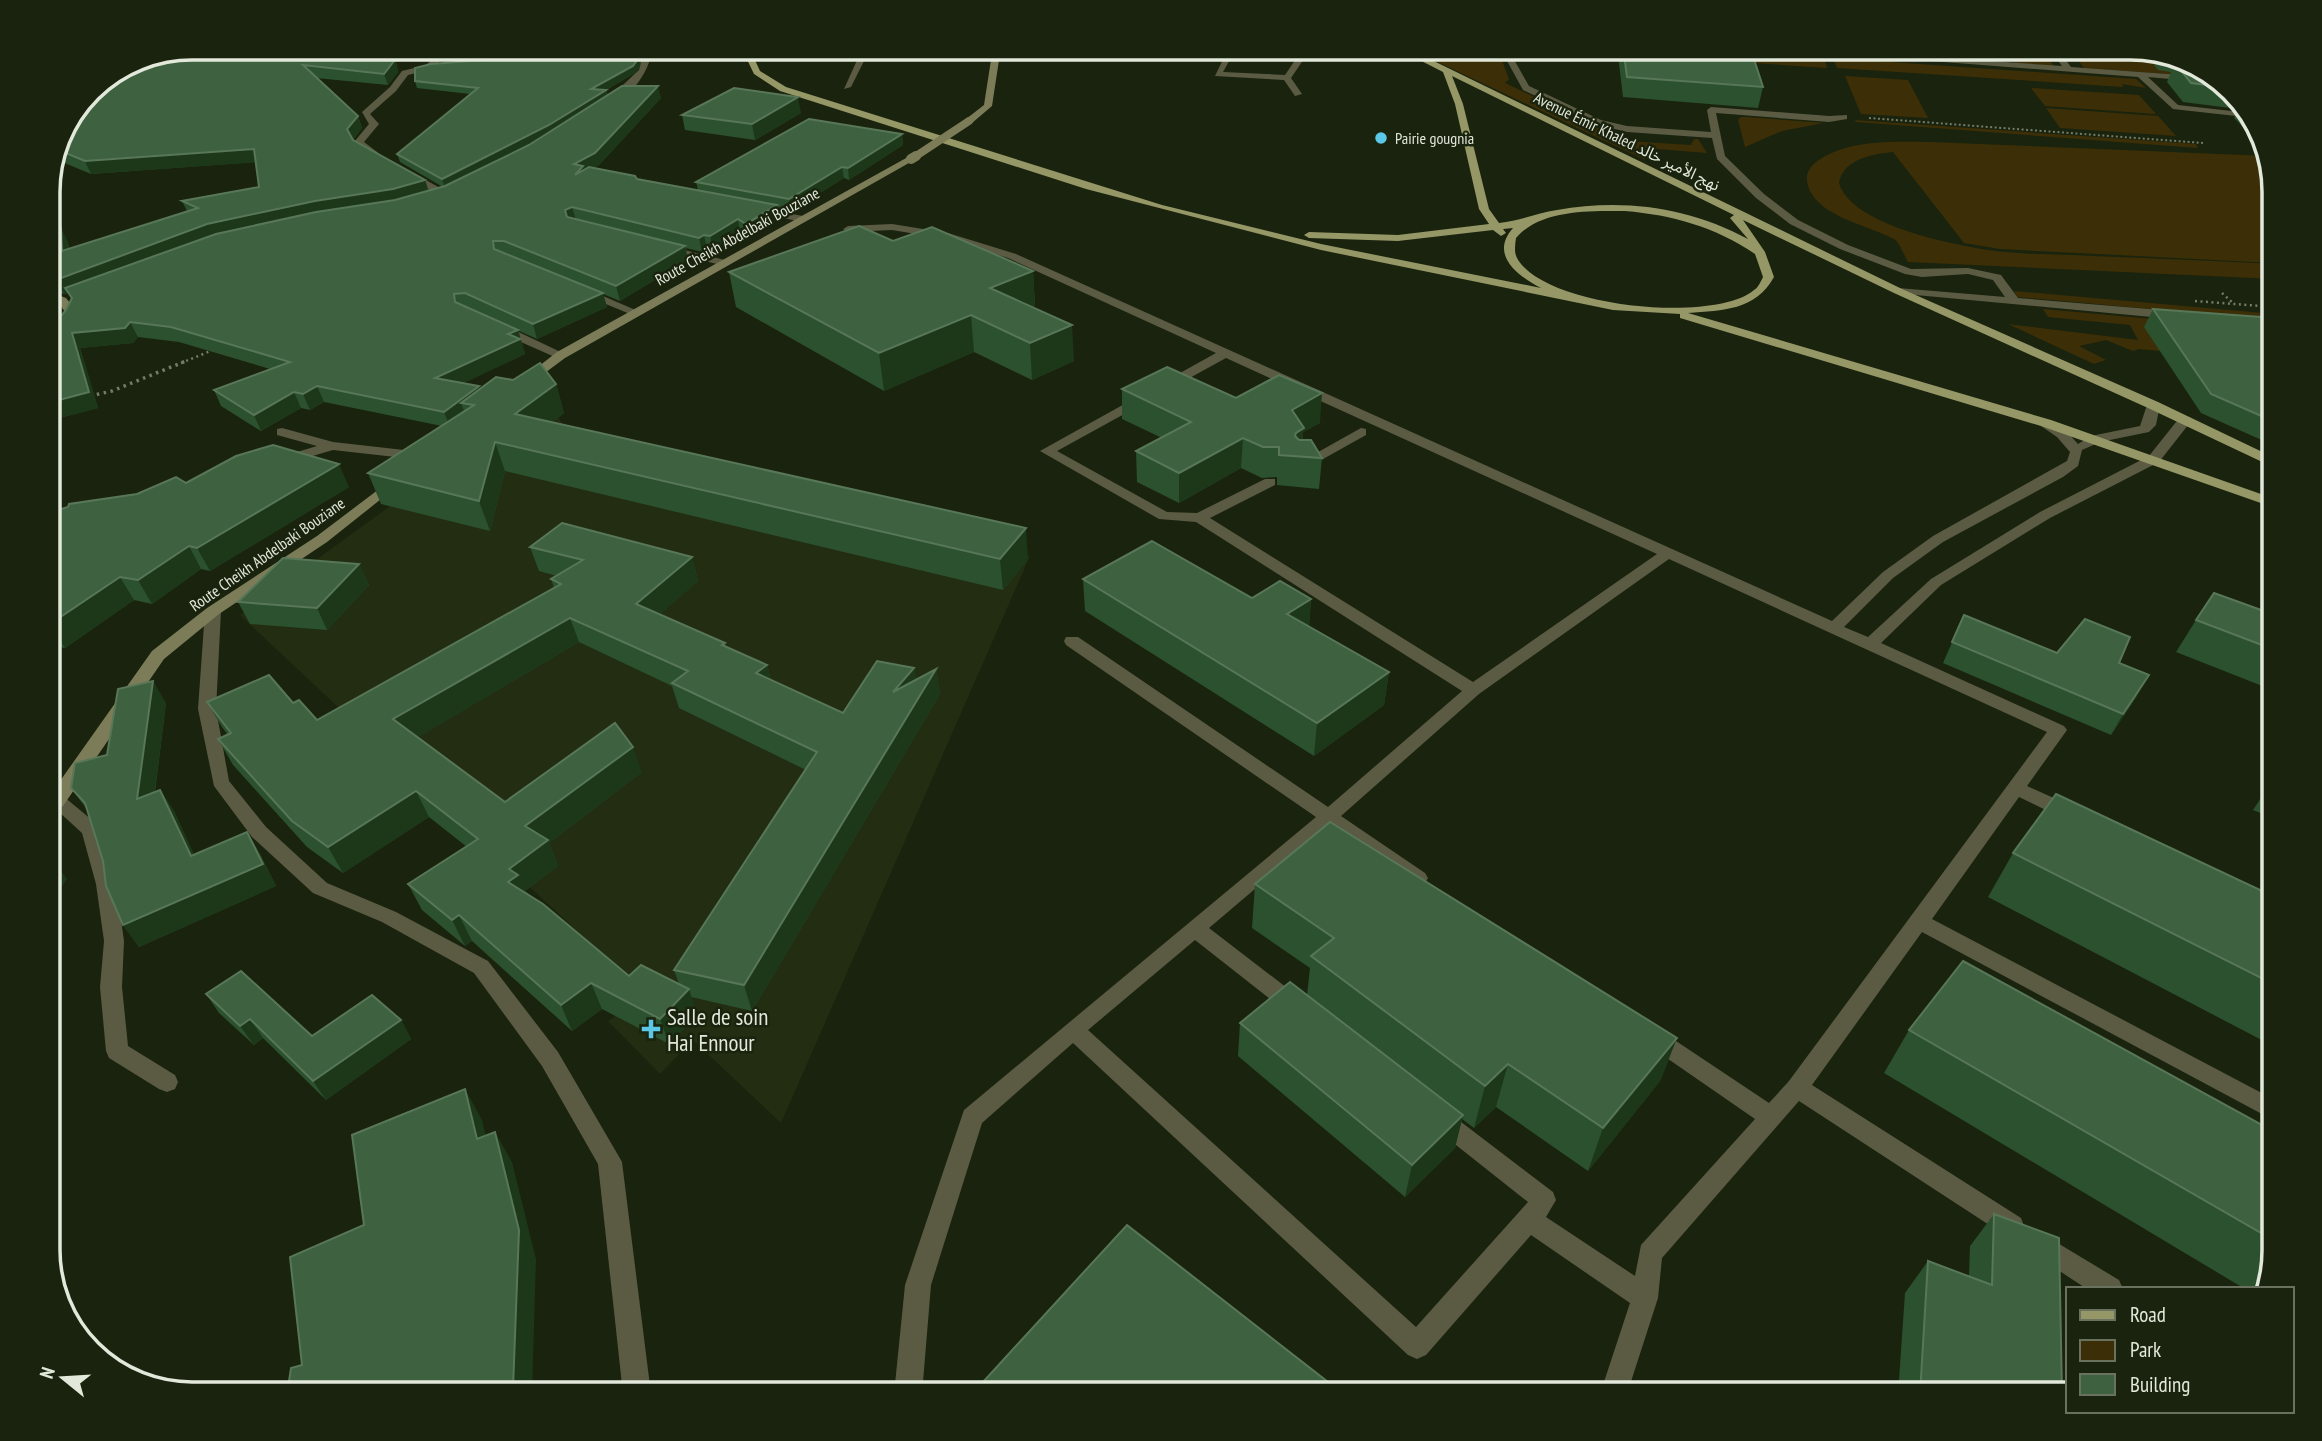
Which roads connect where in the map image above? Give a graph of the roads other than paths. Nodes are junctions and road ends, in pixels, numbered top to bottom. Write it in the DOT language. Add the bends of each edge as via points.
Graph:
graph roads {
  1 [pos="236,60"];
  2 [pos="436,60"];
  3 [pos="647,60"];
  4 [pos="752,60"];
  5 [pos="860,60"];
  6 [pos="995,60"];
  7 [pos="1226,60"];
  8 [pos="1299,60"];
  9 [pos="1423,60"];
  10 [pos="1510,60"];
  11 [pos="1940,60"];
  12 [pos="2062,60"];
  13 [pos="261,63"];
  14 [pos="2069,70"];
  15 [pos="1446,72"];
  16 [pos="2141,75"];
  17 [pos="1287,78"];
  18 [pos="2198,79"];
  19 [pos="847,87"];
  20 [pos="1298,94"];
  21 [pos="606,105"];
  22 [pos="2238,115"];
  23 [pos="1844,117"];
  24 [pos="1715,135"];
  25 [pos="387,161"];
  26 [pos="398,168"];
  27 [pos="456,191"];
  28 [pos="445,195"];
  29 [pos="1702,195"];
  30 [pos="433,199"];
  31 [pos="750,209"];
  32 [pos="1484,209"];
  33 [pos="1668,213"];
  34 [pos="803,219"];
  35 [pos="1526,223"];
  36 [pos="1239,227"];
  37 [pos="1496,227"];
  38 [pos="848,229"];
  39 [pos="1750,229"];
  40 [pos="1434,236"];
  41 [pos="650,244"];
  42 [pos="1507,244"];
  43 [pos="1760,252"];
  44 [pos="1818,252"];
  45 [pos="725,263"];
  46 [pos="575,288"];
  47 [pos="1898,291"];
  48 [pos="74,295"];
  49 [pos="62,300"];
  50 [pos="1583,300"];
  51 [pos="2014,301"];
  52 [pos="634,312"];
  53 [pos="1668,312"];
  54 [pos="2192,317"];
  55 [pos="489,323"];
  56 [pos="60,332"];
  57 [pos="1225,353"];
  58 [pos="561,355"];
  59 [pos="519,386"];
  60 [pos="2153,405"];
  61 [pos="2185,421"];
  62 [pos="2046,423"];
  63 [pos="282,432"];
  64 [pos="1361,432"];
  65 [pos="2096,439"];
  66 [pos="332,446"];
  67 [pos="2077,452"];
  68 [pos="2262,458"];
  69 [pos="2154,459"];
  70 [pos="1302,465"];
  71 [pos="266,466"];
  72 [pos="1270,482"];
  73 [pos="2262,499"];
  74 [pos="1199,518"];
  75 [pos="1668,553"];
  76 [pos="213,611"];
  77 [pos="1833,629"];
  78 [pos="1072,641"];
  79 [pos="1869,645"];
  80 [pos="1473,690"];
  81 [pos="2016,788"];
  82 [pos="60,793"];
  83 [pos="60,809"];
  84 [pos="1328,817"];
  85 [pos="2090,823"];
  86 [pos="1431,886"];
  87 [pos="1919,921"];
  88 [pos="1195,928"];
  89 [pos="1315,1021"];
  90 [pos="1635,1025"];
  91 [pos="1073,1030"];
  92 [pos="167,1082"];
  93 [pos="1797,1088"];
  94 [pos="2262,1104"];
  95 [pos="1424,1107"];
  96 [pos="1771,1117"];
  97 [pos="1529,1220"];
  98 [pos="2107,1287"];
  99 [pos="1645,1298"];
  100 [pos="635,1382"];
  101 [pos="909,1382"];
  102 [pos="1617,1382"];
  1 -- 13 [label="street"];
  2 -- 25 [label="street" via="405,74 365,114 374,124 359,142"];
  3 -- 21 [label="street" via="638,79"];
  4 -- 36 [label="main road" via="757,72 783,89 1090,187"];
  5 -- 19 [label="street"];
  6 -- 34 [label="street, Route Cheikh Abdelbaki Bouziane, bridge" via="989,106 911,159"];
  7 -- 17 [label="street" via="1218,74"];
  8 -- 17 [label="street"];
  9 -- 15 [label="main road, Avenue Émir Khaled نهج الأمير خالد"];
  10 -- 24 [label="street" via="1526,88 1598,122 1627,129"];
  11 -- 14 [label="street"];
  12 -- 14 [label="street"];
  14 -- 16 [label="street"];
  15 -- 29 [label="main road, Avenue Émir Khaled نهج الأمير خالد"];
  15 -- 32 [label="main road" via="1459,104"];
  16 -- 18 [label="street"];
  16 -- 22 [label="street" via="2176,107"];
  17 -- 20 [label="street"];
  23 -- 24 [label="street" via="1711,110"];
  24 -- 51 [label="street" via="1720,157 1794,222 1909,272 1968,271 1997,277"];
  26 -- 28 [label="street"];
  27 -- 28 [label="street"];
  28 -- 30 [label="street"];
  29 -- 39 [label="main road"];
  29 -- 44 [label="main road, Avenue Émir Khaled نهج الأمير خالد"];
  31 -- 34 [label="street"];
  32 -- 37 [label="main road"];
  32 -- 40 [label="main road" via="1463,226"];
  33 -- 35 [label="main road" via="1587,208 1552,213"];
  33 -- 39 [label="main road, Avenue Émir Khaled نهج الأمير خالد"];
  33 -- 43 [label="main road" via="1706,223"];
  34 -- 45 [label="street, Route Cheikh Abdelbaki Bouziane"];
  35 -- 37 [label="main road"];
  35 -- 42 [label="main road" via="1513,232"];
  36 -- 40 [label="main road" via="1325,237"];
  36 -- 50 [label="main road"];
  37 -- 40 [label="main road"];
  37 -- 42 [label="main road"];
  38 -- 57 [label="street" via="914,230 1012,256"];
  39 -- 43 [label="main road"];
  39 -- 44 [label="main road, Avenue Émir Khaled نهج الأمير خالد"];
  41 -- 45 [label="street"];
  42 -- 50 [label="main road" via="1511,259 1525,274"];
  43 -- 53 [label="main road" via="1769,267 1768,281 1756,294 1735,304"];
  44 -- 47 [label="main road"];
  45 -- 52 [label="street, Route Cheikh Abdelbaki Bouziane"];
  46 -- 52 [label="street"];
  47 -- 51 [label="street"];
  47 -- 60 [label="main road"];
  48 -- 49 [label="street"];
  49 -- 56 [label="street" via="71,312"];
  50 -- 53 [label="main road"];
  51 -- 54 [label="street"];
  52 -- 58 [label="street, Route Cheikh Abdelbaki Bouziane"];
  53 -- 62 [label="main road"];
  55 -- 58 [label="street"];
  57 -- 74 [label="street" via="1047,451 1164,516"];
  57 -- 75 [label="street"];
  58 -- 59 [label="street, Route Cheikh Abdelbaki Bouziane"];
  60 -- 61 [label="main road"];
  60 -- 65 [label="street" via="2144,429"];
  61 -- 68 [label="main road"];
  61 -- 69 [label="street"];
  62 -- 65 [label="main road"];
  62 -- 67 [label="street"];
  63 -- 66 [label="street"];
  64 -- 70 [label="street"];
  65 -- 67 [label="street"];
  65 -- 69 [label="main road"];
  66 -- 71 [label="street"];
  66 -- 76 [label="street, Route Cheikh Abdelbaki Bouziane" via="431,453 322,539"];
  67 -- 77 [label="street" via="2066,470 1928,546 1888,575"];
  69 -- 73 [label="main road"];
  69 -- 79 [label="street" via="2045,514 1937,582"];
  72 -- 74 [label="street"];
  74 -- 80 [label="street"];
  75 -- 77 [label="street"];
  75 -- 80 [label="street"];
  76 -- 82 [label="street, Route Cheikh Abdelbaki Bouziane" via="158,655"];
  76 -- 100 [label="street" via="207,709 220,782 259,832 320,888 389,917 481,967 550,1059 610,1162"];
  77 -- 79 [label="street"];
  78 -- 84 [label="street"];
  79 -- 81 [label="street" via="2058,730"];
  80 -- 84 [label="street"];
  81 -- 85 [label="street"];
  81 -- 87 [label="street"];
  83 -- 92 [label="street" via="92,830 106,884 114,942 111,987 117,1051"];
  84 -- 86 [label="street"];
  84 -- 88 [label="street"];
  87 -- 93 [label="street"];
  87 -- 94 [label="street"];
  88 -- 89 [label="street"];
  88 -- 91 [label="street"];
  90 -- 96 [label="street"];
  91 -- 97 [label="street" via="1417,1346"];
  91 -- 101 [label="street" via="972,1117 918,1285"];
  93 -- 96 [label="street"];
  93 -- 98 [label="street"];
  95 -- 97 [label="street" via="1544,1200"];
  96 -- 99 [label="street" via="1650,1254"];
  97 -- 99 [label="street"];
  99 -- 102 [label="street"];
}
